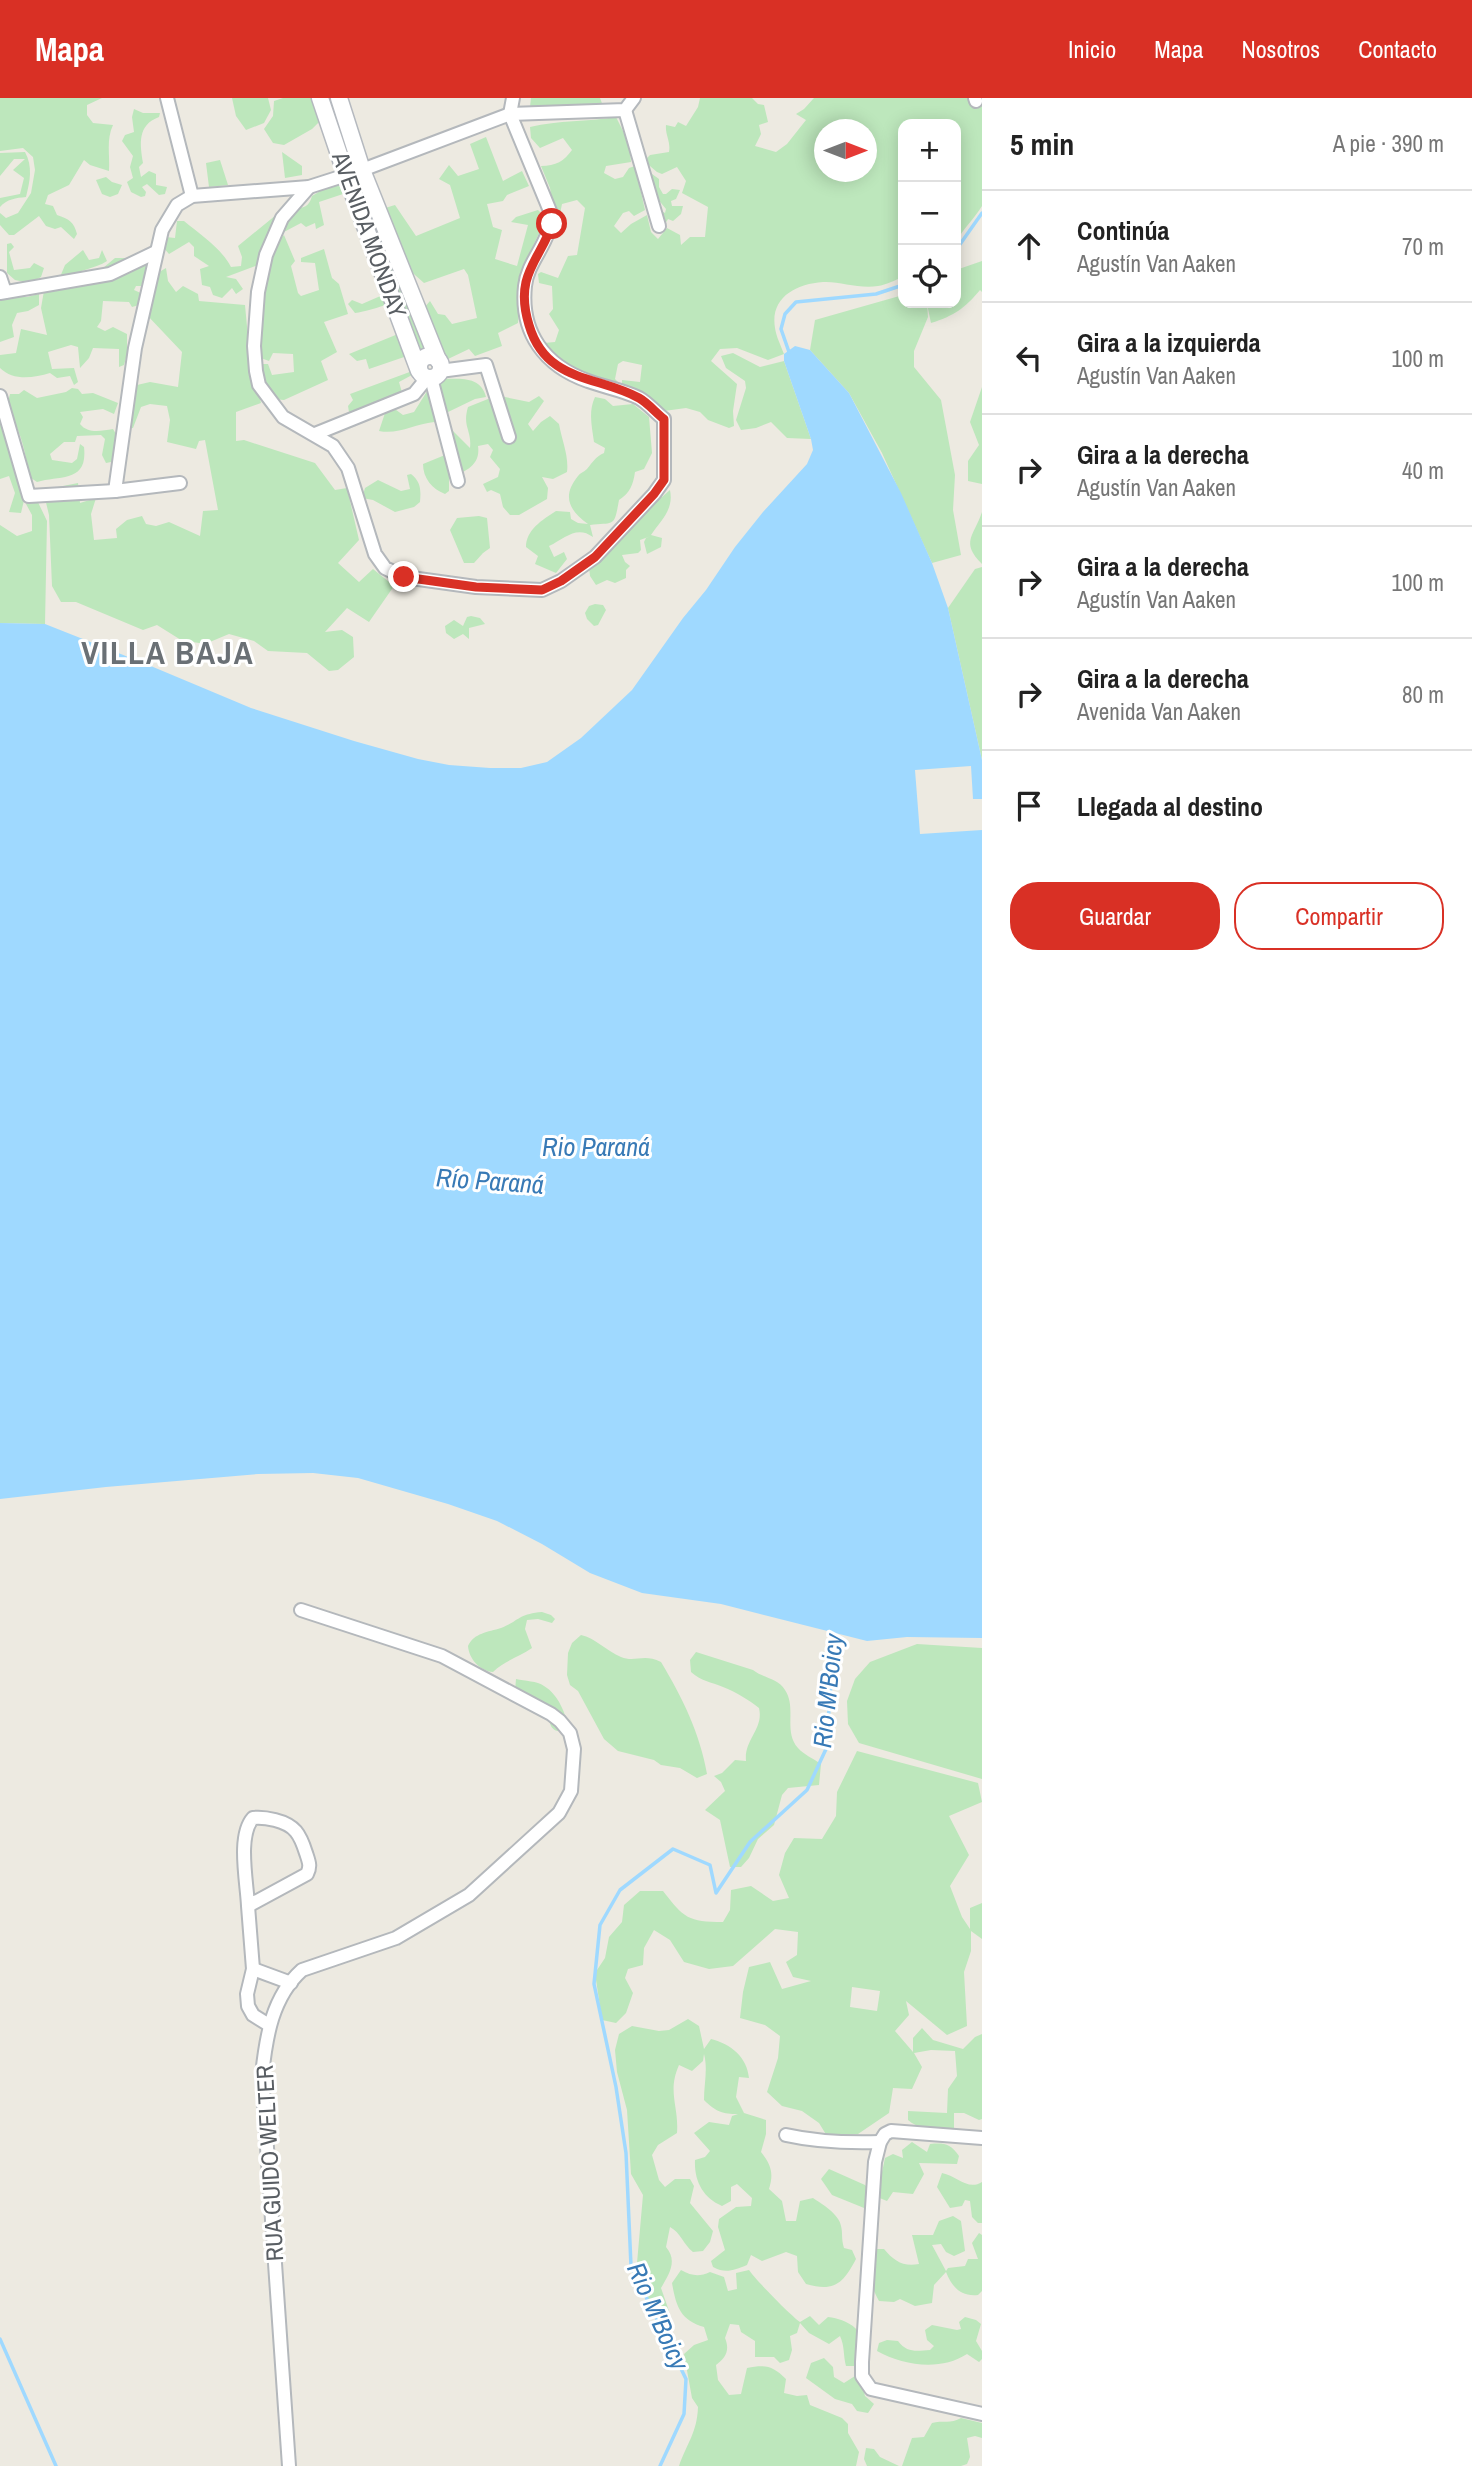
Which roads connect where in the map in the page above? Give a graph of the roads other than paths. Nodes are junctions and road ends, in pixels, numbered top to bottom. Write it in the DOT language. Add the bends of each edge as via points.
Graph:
graph roads {
  1 [pos="167,98"];
  2 [pos="320,98"];
  3 [pos="339,98"];
  4 [pos="513,98"];
  5 [pos="634,98"];
  6 [pos="625,110"];
  7 [pos="510,114"];
  8 [pos="362,170"];
  9 [pos="346,176"];
  10 [pos="309,187"];
  11 [pos="192,196"];
  12 [pos="659,226"];
  13 [pos="156,252"];
  14 [pos="0,277"];
  15 [pos="2,293"];
  16 [pos="431,372"];
  17 [pos="0,396"];
  18 [pos="316,434"];
  19 [pos="509,437"];
  20 [pos="458,481"];
  21 [pos="180,483"];
  22 [pos="115,491"];
  23 [pos="301,1610"];
  24 [pos="248,1906"];
  25 [pos="253,1969"];
  26 [pos="291,1983"];
  27 [pos="269,2025"];
  28 [pos="786,2135"];
  29 [pos="982,2138"];
  30 [pos="880,2142"];
  31 [pos="982,2414"];
  32 [pos="289,2466"];
  1 -- 11 [label="street"];
  2 -- 9 [label="street, AVENIDA MONDAY"];
  3 -- 8 [label="street, AVENIDA MONDAY"];
  4 -- 7 [label="street"];
  5 -- 6 [label="street"];
  6 -- 7 [label="street"];
  6 -- 12 [label="street"];
  7 -- 8 [label="street"];
  7 -- 18 [label="street" via="552,224 525,284 531,333 540,351 563,370 640,399 664,419 664,480 595,557 561,581 542,590 476,587 404,577 385,568 375,554 348,468 333,446"];
  8 -- 9 [label="street"];
  8 -- 16 [label="street, AVENIDA MONDAY"];
  9 -- 10 [label="street"];
  9 -- 16 [label="street, AVENIDA MONDAY"];
  10 -- 11 [label="street"];
  10 -- 18 [label="street" via="282,218 266,255 254,346 259,385 270,401 283,417"];
  11 -- 13 [label="street" via="177,205"];
  13 -- 15 [label="street" via="110,274"];
  13 -- 22 [label="street" via="135,348"];
  14 -- 15 [label="street"];
  16 -- 18 [label="street" via="414,394"];
  16 -- 19 [label="street" via="486,365"];
  16 -- 20 [label="street"];
  17 -- 22 [label="street" via="29,496"];
  21 -- 22 [label="street"];
  23 -- 26 [label="street, RUA GUIDO WELTER" via="442,1656 551,1714 569,1733 574,1768 571,1791 559,1813 469,1895 396,1938 302,1970"];
  24 -- 24 [label="street" via="246,1826 261,1816 288,1823 302,1838 309,1870"];
  24 -- 25 [label="street"];
  25 -- 26 [label="street"];
  25 -- 27 [label="street" via="248,2006"];
  26 -- 27 [label="street, RUA GUIDO WELTER"];
  27 -- 32 [label="street, RUA GUIDO WELTER" via="262,2075"];
  28 -- 30 [label="street" via="845,2144"];
  29 -- 30 [label="street" via="891,2131"];
  30 -- 31 [label="street" via="872,2191 862,2376 871,2389"];
}
